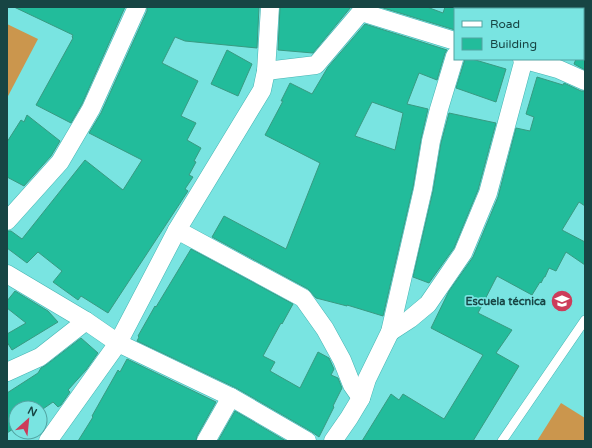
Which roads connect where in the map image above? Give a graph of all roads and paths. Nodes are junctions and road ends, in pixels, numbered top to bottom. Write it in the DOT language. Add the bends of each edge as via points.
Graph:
graph roads {
  1 [pos="137,7"];
  2 [pos="270,7"];
  3 [pos="362,9"];
  4 [pos="454,41"];
  5 [pos="454,59"];
  6 [pos="523,60"];
  7 [pos="526,60"];
  8 [pos="266,71"];
  9 [pos="585,80"];
  10 [pos="7,221"];
  11 [pos="178,230"];
  12 [pos="7,274"];
  13 [pos="585,320"];
  14 [pos="86,321"];
  15 [pos="390,332"];
  16 [pos="118,343"];
  17 [pos="7,372"];
  18 [pos="231,397"];
  19 [pos="361,398"];
  20 [pos="48,441"];
  21 [pos="206,441"];
  22 [pos="307,441"];
  23 [pos="333,441"];
  24 [pos="502,441"];
  1 -- 10 [label="street" via="91,109 60,162"];
  2 -- 8 [label="street"];
  3 -- 4 [label="street"];
  3 -- 8 [label="street" via="316,65"];
  5 -- 15 [label="street" via="431,141 424,189"];
  6 -- 15 [label="street" via="488,193 464,253 428,304"];
  7 -- 9 [label="street"];
  8 -- 11 [label="street" via="262,90"];
  11 -- 16 [label="street"];
  11 -- 19 [label="street" via="303,298 325,328 352,385"];
  12 -- 14 [label="street"];
  13 -- 24 [label="lane"];
  14 -- 16 [label="street"];
  14 -- 17 [label="street" via="40,357"];
  15 -- 19 [label="street" via="367,379"];
  16 -- 18 [label="street"];
  16 -- 20 [label="street"];
  18 -- 21 [label="street"];
  18 -- 22 [label="street"];
  19 -- 23 [label="street"];
}
